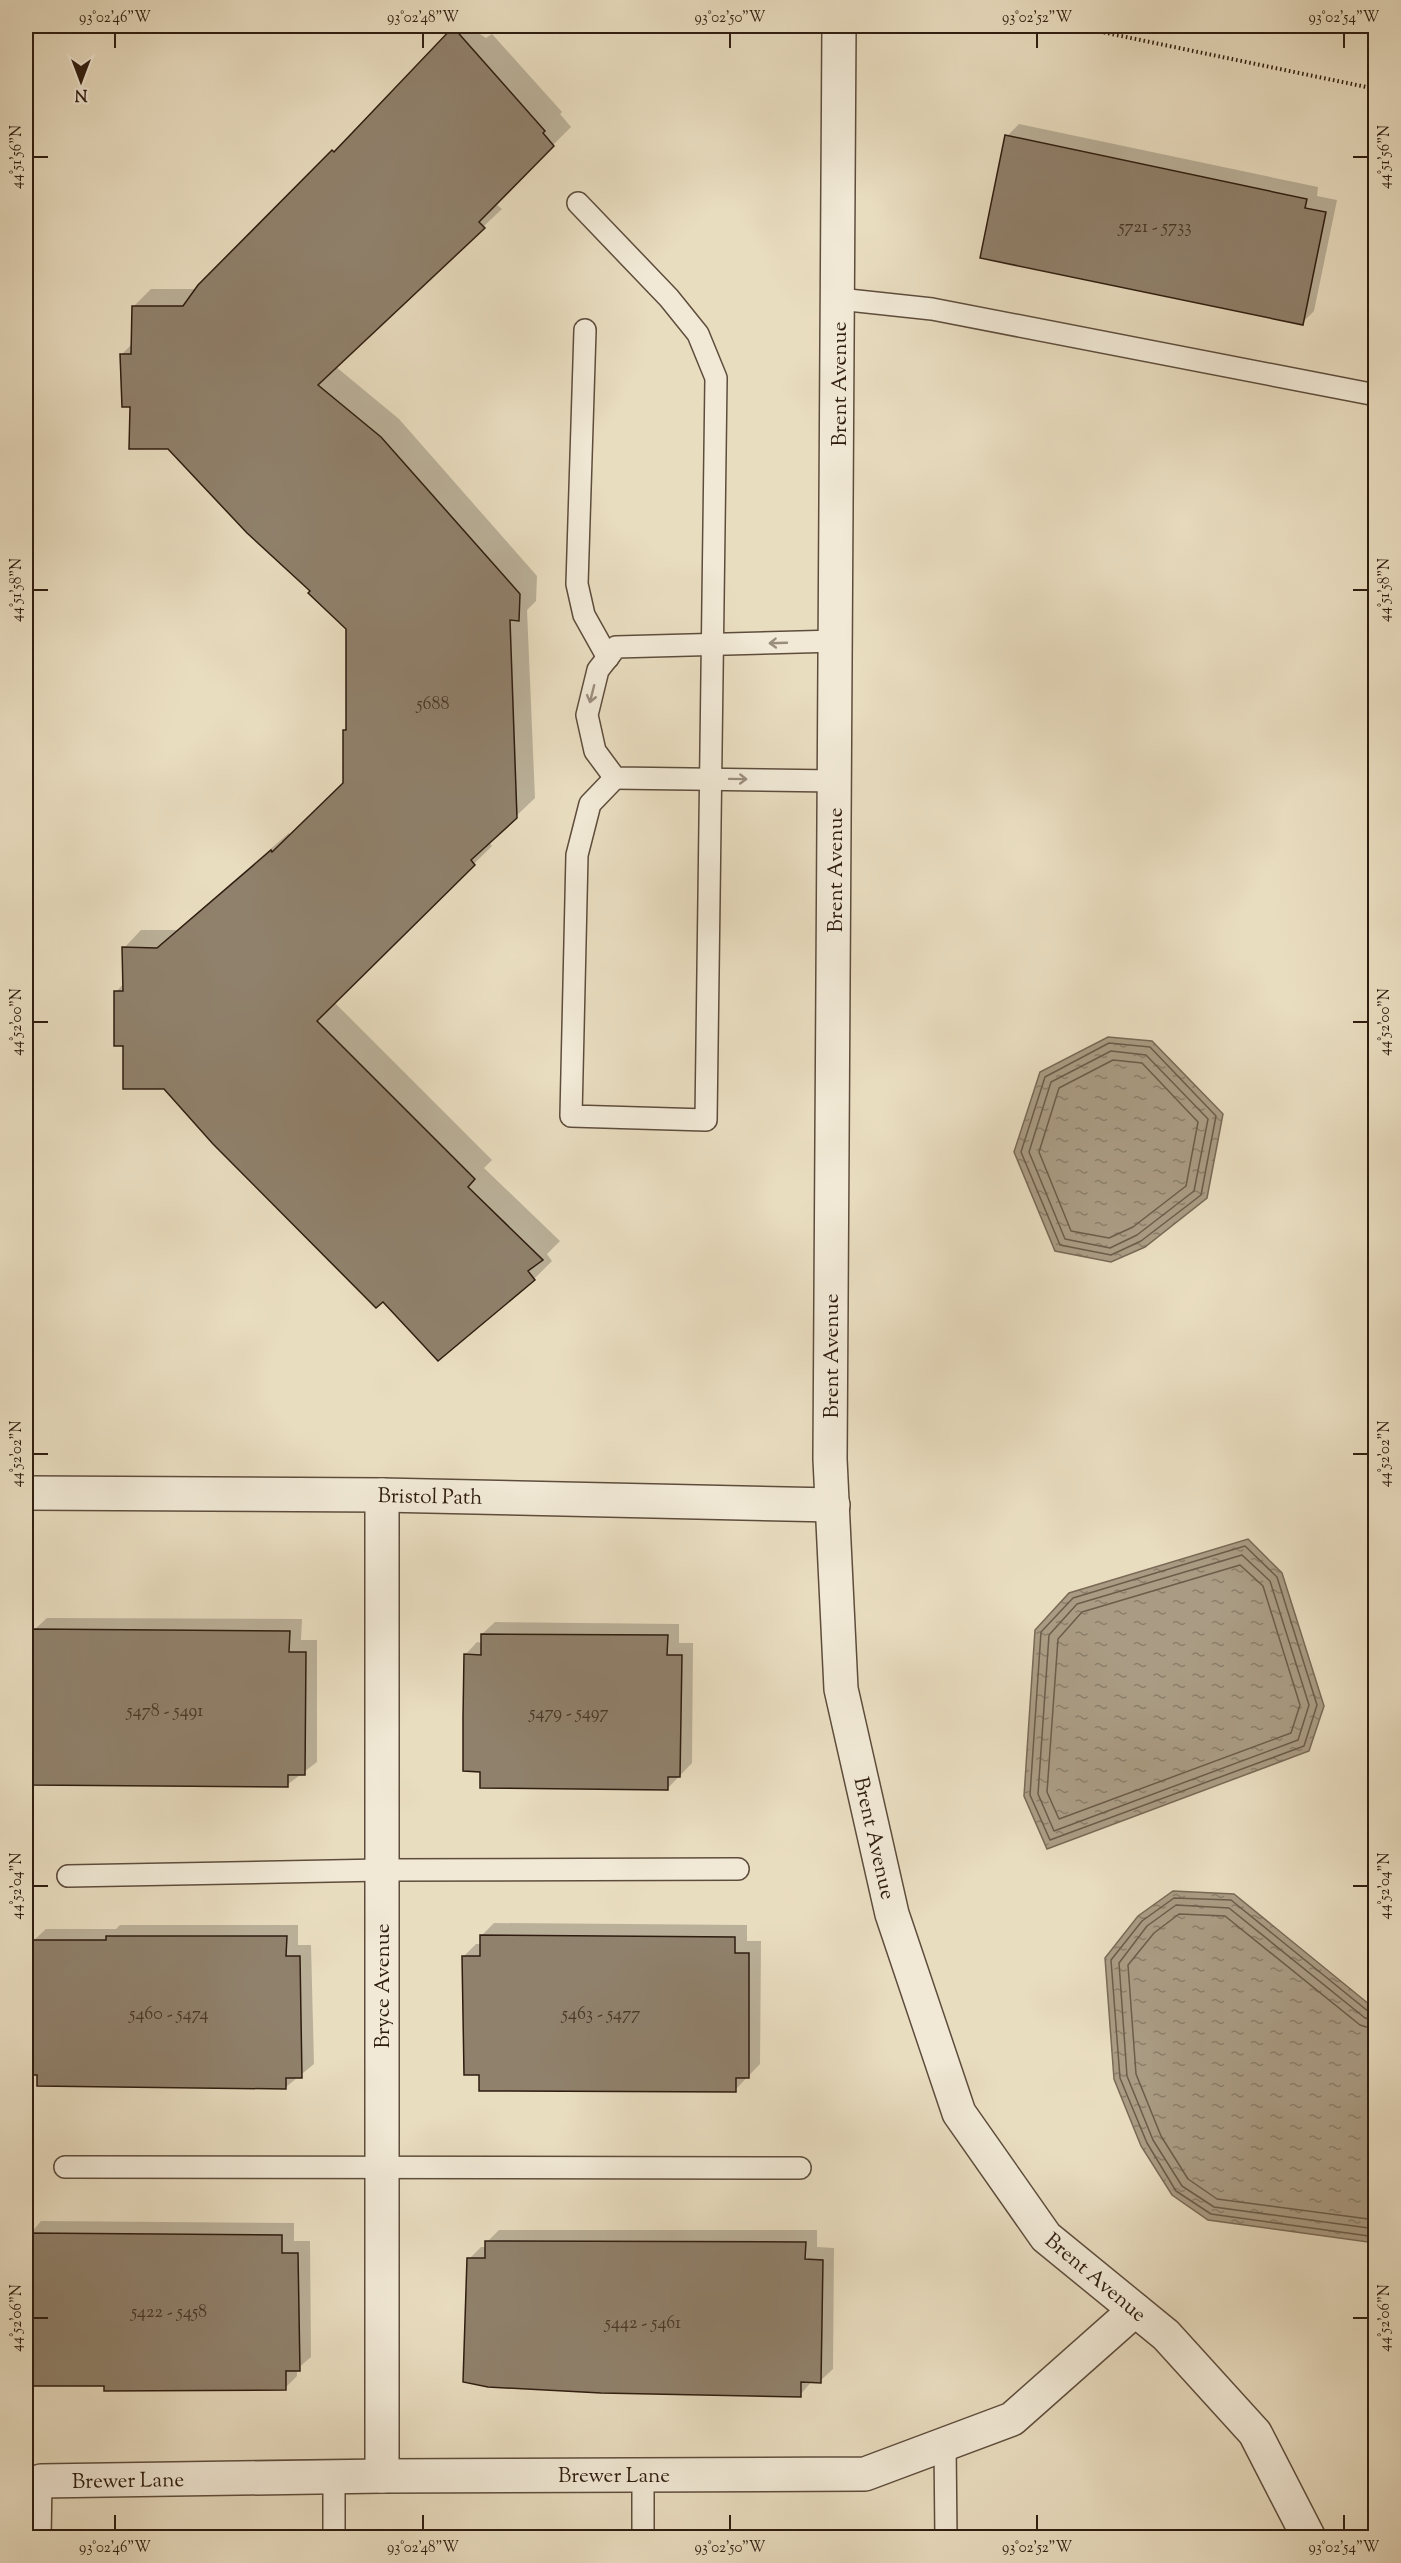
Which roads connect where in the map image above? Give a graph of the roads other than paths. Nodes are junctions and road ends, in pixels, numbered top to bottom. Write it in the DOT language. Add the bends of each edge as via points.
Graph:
graph roads {
  1 [pos="839,26"];
  2 [pos="578,203"];
  3 [pos="839,299"];
  4 [pos="585,330"];
  5 [pos="1376,395"];
  6 [pos="837,641"];
  7 [pos="714,645"];
  8 [pos="608,658"];
  9 [pos="615,778"];
  10 [pos="712,779"];
  11 [pos="835,781"];
  12 [pos="27,1493"];
  13 [pos="382,1495"];
  14 [pos="833,1505"];
  15 [pos="738,1869"];
  16 [pos="382,1870"];
  17 [pos="68,1876"];
  18 [pos="64,2167"];
  19 [pos="800,2168"];
  20 [pos="382,2170"];
  21 [pos="1135,2310"];
  22 [pos="945,2444"];
  23 [pos="643,2475"];
  24 [pos="382,2476"];
  25 [pos="334,2477"];
  26 [pos="41,2481"];
  27 [pos="40,2538"];
  28 [pos="334,2538"];
  29 [pos="643,2538"];
  30 [pos="946,2538"];
  31 [pos="1309,2538"];
  1 -- 3 [label="street, Brent Avenue"];
  2 -- 7 [label="lane" via="691,325 716,378"];
  3 -- 5 [label="lane" via="932,309"];
  3 -- 6 [label="street, Brent Avenue"];
  4 -- 8 [label="lane" via="577,584 584,615"];
  6 -- 7 [label="lane, one-way"];
  6 -- 11 [label="street, Brent Avenue"];
  7 -- 8 [label="lane" via="616,647"];
  7 -- 10 [label="lane"];
  8 -- 9 [label="lane, one-way" via="598,669 586,715 595,751"];
  9 -- 10 [label="lane"];
  9 -- 10 [label="lane" via="590,804 577,855 570,1116 706,1120"];
  10 -- 11 [label="lane, one-way"];
  11 -- 14 [label="street, Brent Avenue" via="830,1459"];
  12 -- 13 [label="street, Bristol Path"];
  13 -- 14 [label="street, Bristol Path"];
  13 -- 16 [label="street, Bryce Avenue"];
  14 -- 21 [label="street, Brent Avenue" via="842,1689 892,1914 959,2113 1046,2237"];
  15 -- 16 [label="lane"];
  16 -- 17 [label="lane"];
  16 -- 20 [label="street, Bryce Avenue"];
  18 -- 20 [label="lane"];
  19 -- 20 [label="lane"];
  20 -- 24 [label="street, Bryce Avenue"];
  21 -- 22 [label="street, Brewer Lane" via="1012,2419"];
  21 -- 31 [label="street, Brent Avenue" via="1166,2335 1255,2433"];
  22 -- 23 [label="street, Brewer Lane" via="865,2474"];
  22 -- 30 [label="lane"];
  23 -- 24 [label="street, Brewer Lane"];
  23 -- 29 [label="lane"];
  24 -- 25 [label="street, Brewer Lane"];
  25 -- 26 [label="street, Brewer Lane"];
  25 -- 28 [label="lane"];
  26 -- 27 [label="lane"];
}
